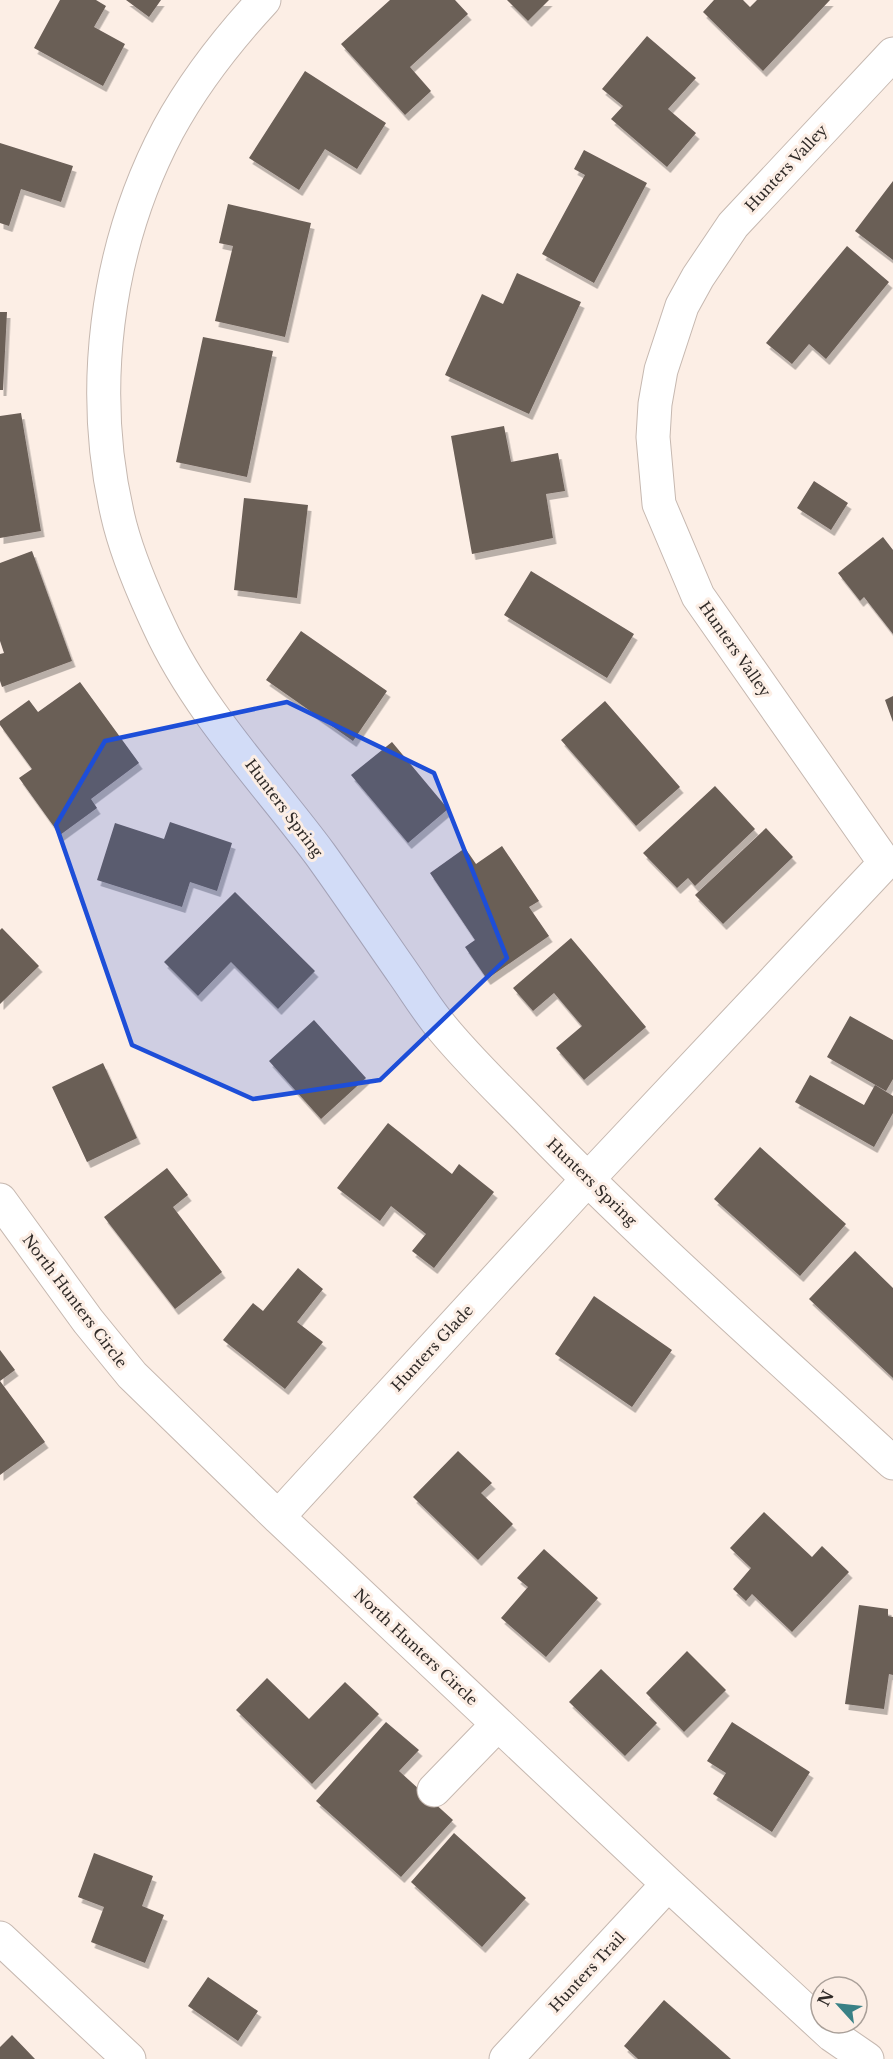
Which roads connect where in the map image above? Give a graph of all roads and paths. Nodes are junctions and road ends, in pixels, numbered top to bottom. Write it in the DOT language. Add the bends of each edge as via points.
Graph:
graph roads {
  1 [pos="264,0"];
  2 [pos="893,54"];
  3 [pos="587,1180"];
  4 [pos="0,1200"];
  5 [pos="893,1463"];
  6 [pos="278,1517"];
  7 [pos="498,1724"];
  8 [pos="434,1790"];
  9 [pos="668,1884"];
  10 [pos="0,1938"];
  11 [pos="129,2059"];
  12 [pos="506,2059"];
  13 [pos="867,2059"];
  1 -- 3 [label="street, Hunters Spring" via="197,81 143,184 125,239 105,353 104,411 109,470 121,526 160,629 197,694 320,855 439,1024"];
  2 -- 3 [label="street, Hunters Valley" via="733,225 698,277 682,306 661,370 653,437 659,504 698,596 885,862"];
  3 -- 5 [label="street, Hunters Spring"];
  3 -- 6 [label="street, Hunters Glade"];
  4 -- 6 [label="street, North Hunters Circle" via="132,1375"];
  6 -- 7 [label="street, North Hunters Circle"];
  7 -- 8 [label="street"];
  7 -- 9 [label="street, North Hunters Circle"];
  9 -- 12 [label="street, Hunters Trail"];
  9 -- 13 [label="street, North Hunters Circle" via="832,2035"];
  10 -- 11 [label="street"];
}
